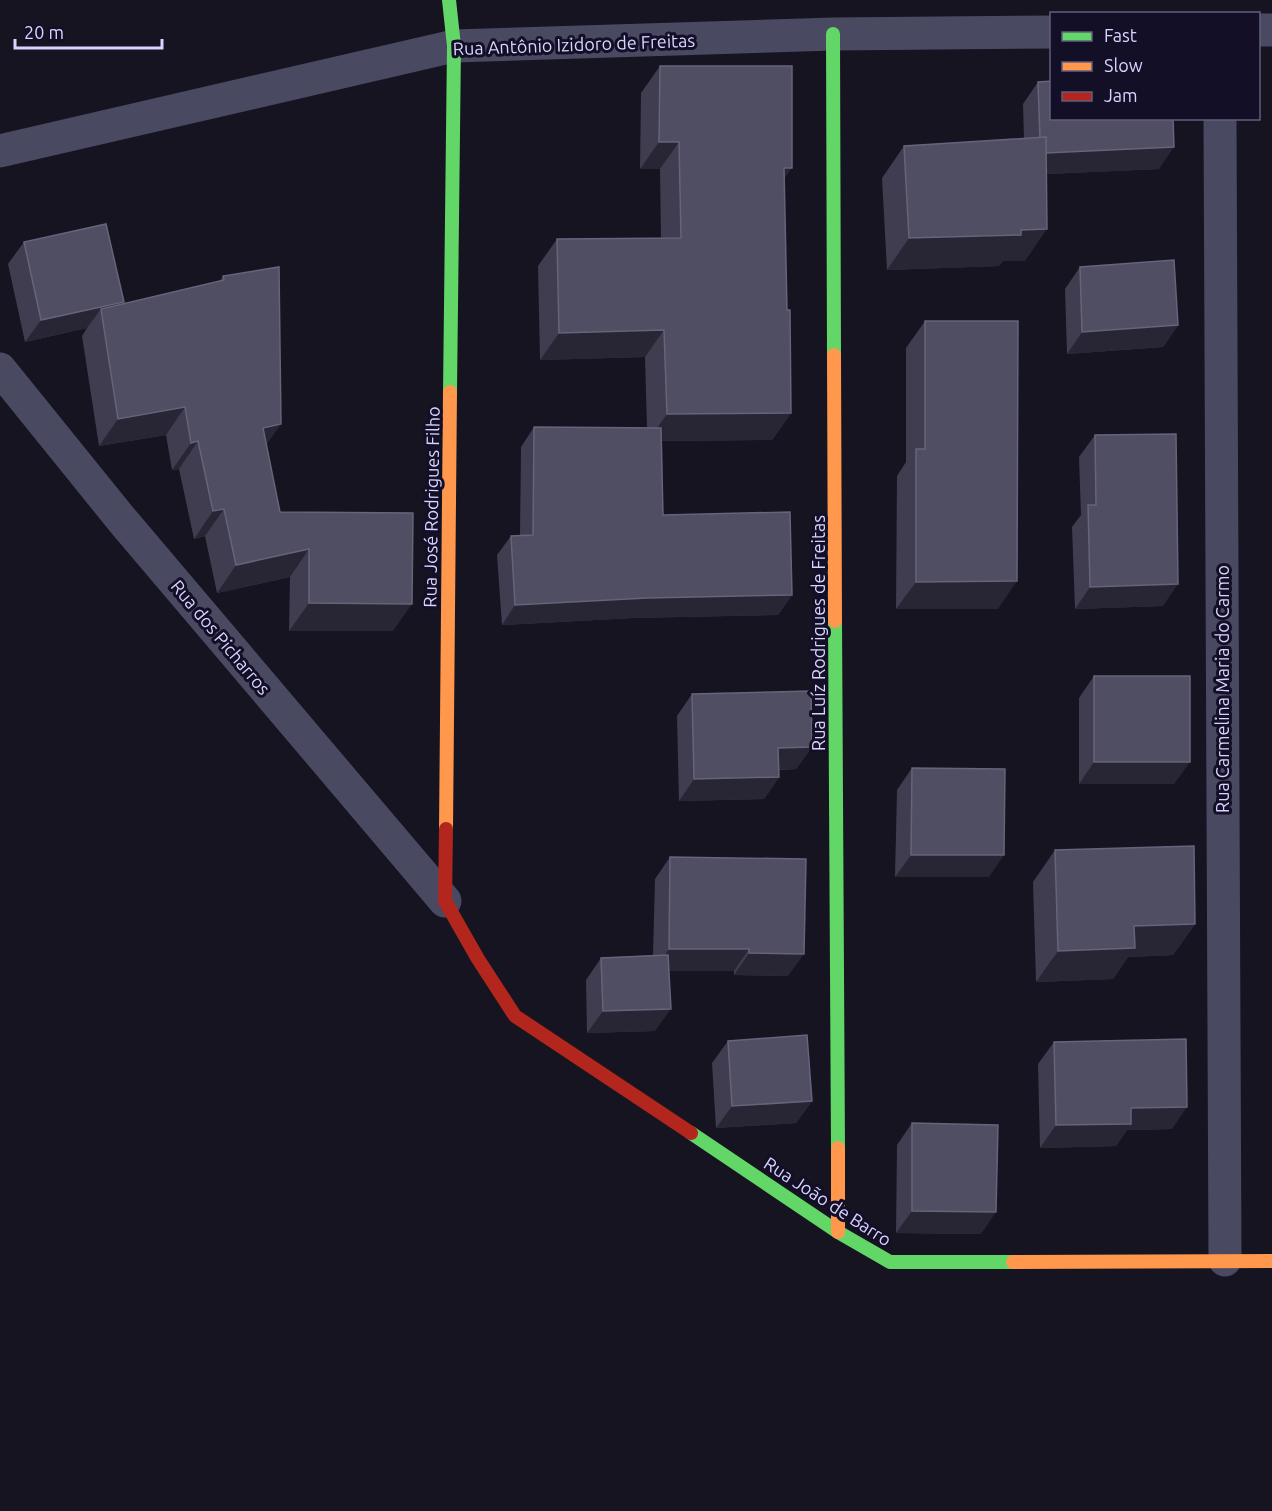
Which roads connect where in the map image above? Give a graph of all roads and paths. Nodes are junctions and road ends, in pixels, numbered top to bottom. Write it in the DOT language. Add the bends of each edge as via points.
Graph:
graph roads {
  1 [pos="449,0"];
  2 [pos="1050,32"];
  3 [pos="833,34"];
  4 [pos="454,46"];
  5 [pos="1220,120"];
  6 [pos="0,151"];
  7 [pos="0,369"];
  8 [pos="445,902"];
  9 [pos="838,1232"];
  10 [pos="1225,1260"];
  11 [pos="1272,1261"];
  1 -- 4 [label="street, Rua José Rodrigues Filho"];
  2 -- 3 [label="street, Rua Antônio Izidoro de Freitas"];
  3 -- 4 [label="street, Rua Antônio Izidoro de Freitas"];
  3 -- 9 [label="street, Rua Luíz Rodrigues de Freitas"];
  4 -- 6 [label="street, Rua Antônio Izidoro de Freitas"];
  4 -- 8 [label="street, Rua José Rodrigues Filho"];
  5 -- 10 [label="street, Rua Carmelina Maria do Carmo"];
  7 -- 8 [label="street, Rua dos Picharros" via="122,520"];
  8 -- 9 [label="street, Rua João de Barro" via="516,1016"];
  9 -- 10 [label="street, Rua João de Barro" via="890,1262"];
  10 -- 11 [label="street, Rua João de Barro"];
}
